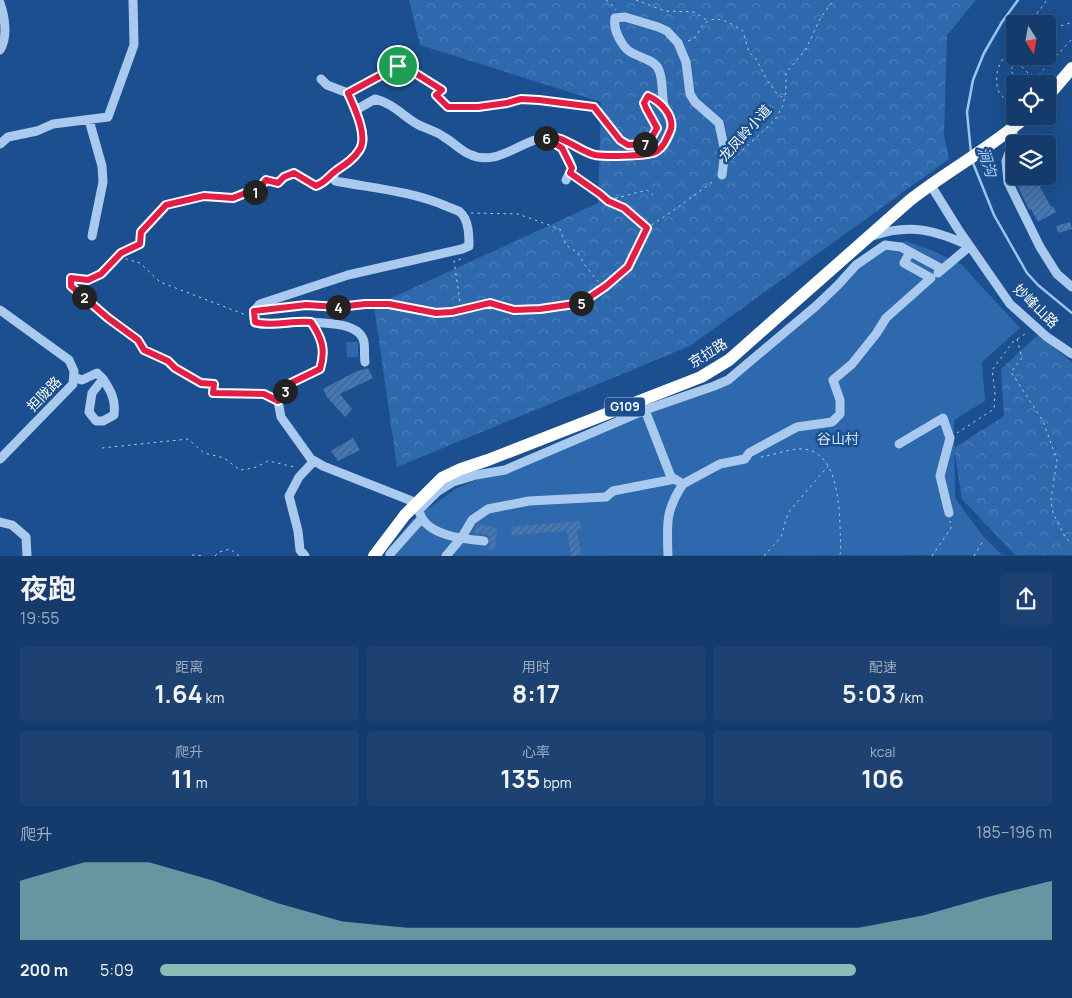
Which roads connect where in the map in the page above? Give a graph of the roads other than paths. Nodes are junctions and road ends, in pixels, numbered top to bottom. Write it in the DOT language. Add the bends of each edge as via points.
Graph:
graph roads {
  1 [pos="133,0"];
  2 [pos="0,3"];
  3 [pos="0,50"];
  4 [pos="1072,68"];
  5 [pos="321,79"];
  6 [pos="1056,87"];
  7 [pos="442,90"];
  8 [pos="348,93"];
  9 [pos="356,110"];
  10 [pos="89,120"];
  11 [pos="1017,125"];
  12 [pos="1014,128"];
  13 [pos="544,137"];
  14 [pos="0,144"];
  15 [pos="722,175"];
  16 [pos="568,177"];
  17 [pos="934,181"];
  18 [pos="92,236"];
  19 [pos="867,238"];
  20 [pos="970,246"];
  21 [pos="910,252"];
  22 [pos="942,269"];
  23 [pos="931,278"];
  24 [pos="1072,288"];
  25 [pos="0,310"];
  26 [pos="311,322"];
  27 [pos="1072,354"];
  28 [pos="364,362"];
  29 [pos="74,377"];
  30 [pos="103,379"];
  31 [pos="643,405"];
  32 [pos="898,444"];
  33 [pos="0,459"];
  34 [pos="314,461"];
  35 [pos="679,481"];
  36 [pos="419,510"];
  37 [pos="949,513"];
  38 [pos="0,522"];
  39 [pos="462,537"];
  40 [pos="484,541"];
  41 [pos="390,554"];
  42 [pos="27,556"];
  43 [pos="305,556"];
  44 [pos="374,556"];
  45 [pos="446,556"];
  46 [pos="668,556"];
  1 -- 10 [label="street" via="134,45 108,118"];
  2 -- 3 [label="street" via="4,15 4,44"];
  4 -- 6 [label="highway"];
  5 -- 8 [label="street"];
  7 -- 8 [label="street" via="404,66 398,66"];
  8 -- 9 [label="street"];
  9 -- 13 [label="street" via="375,99 386,101 480,159 499,157 533,139"];
  9 -- 26 [label="street" via="363,138 361,148 333,173 335,181 404,193 460,213 467,224 468,246 348,275 260,304 253,317 261,324 298,320"];
  10 -- 14 [label="street" via="53,124 8,137"];
  10 -- 18 [label="street" via="102,166 103,182"];
  11 -- 12 [label="highway, 京拉路 / G109"];
  12 -- 17 [label="highway, 京拉路 / G109"];
  12 -- 24 [label="street" via="1006,160 1008,182 1040,248 1057,274"];
  13 -- 15 [label="street" via="569,142 594,154 637,155 655,152 664,144 671,122 664,106 661,77 655,64 621,44 614,24 615,18 625,17 667,31 678,43 686,62 690,94 719,123 725,152"];
  13 -- 16 [label="street" via="562,148 572,168"];
  17 -- 19 [label="highway, 京拉路 / G109"];
  17 -- 20 [label="street, 妙峰山路"];
  19 -- 20 [label="street" via="893,230 920,229"];
  19 -- 31 [label="highway, 京拉路 / G109" via="729,360"];
  20 -- 22 [label="street"];
  20 -- 27 [label="street, 妙峰山路" via="1010,304 1038,330"];
  21 -- 22 [label="street"];
  21 -- 23 [label="street" via="904,263"];
  21 -- 31 [label="street" via="885,245 856,265 816,306 728,380"];
  22 -- 23 [label="street"];
  23 -- 35 [label="street" via="886,318 852,364 833,380 840,400 840,414 832,422 797,426 745,458 720,464"];
  25 -- 29 [label="street, 担陇路" via="69,360"];
  26 -- 28 [label="street" via="349,327 360,333 364,341"];
  26 -- 34 [label="street" via="324,348 320,369 291,383 278,401 281,417"];
  29 -- 30 [label="street" via="82,380 97,373"];
  29 -- 33 [label="street, 担陇路" via="73,384"];
  31 -- 35 [label="street" via="671,477"];
  31 -- 36 [label="highway, 京拉路 / G109" via="461,469 442,478"];
  32 -- 37 [label="street" via="943,418 950,438 940,476"];
  34 -- 36 [label="street"];
  34 -- 43 [label="street" via="299,477 289,496 300,550"];
  35 -- 39 [label="street" via="613,491 606,497 528,501 488,509 472,520"];
  35 -- 46 [label="street" via="667,518"];
  36 -- 39 [label="street" via="430,527"];
  36 -- 41 [label="street"];
  36 -- 44 [label="highway, 京拉路 / G109" via="405,514"];
  38 -- 42 [label="street" via="12,525 26,537"];
  39 -- 40 [label="street"];
  39 -- 45 [label="street"];
}
